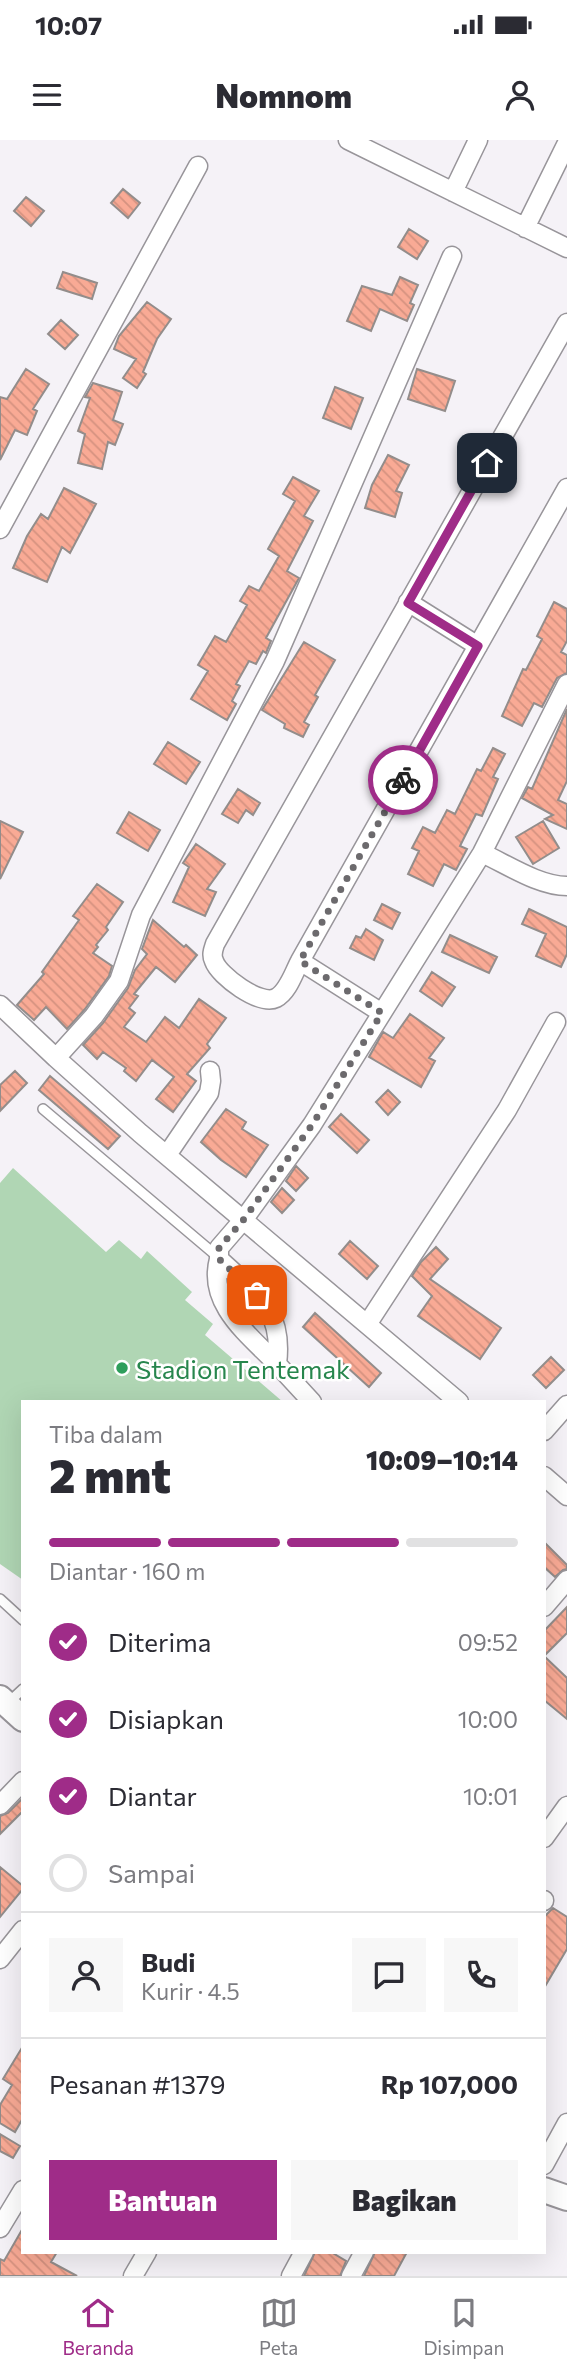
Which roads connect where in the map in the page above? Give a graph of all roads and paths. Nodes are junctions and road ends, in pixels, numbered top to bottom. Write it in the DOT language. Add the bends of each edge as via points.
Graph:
graph roads {
  1 [pos="348,140"];
  2 [pos="478,140"];
  3 [pos="567,144"];
  4 [pos="382,148"];
  5 [pos="198,166"];
  6 [pos="453,192"];
  7 [pos="525,228"];
  8 [pos="567,248"];
  9 [pos="452,256"];
  10 [pos="567,323"];
  11 [pos="567,488"];
  12 [pos="0,529"];
  13 [pos="408,603"];
  14 [pos="478,646"];
  15 [pos="567,684"];
  16 [pos="482,853"];
  17 [pos="567,886"];
  18 [pos="300,961"];
  19 [pos="0,1005"];
  20 [pos="382,1013"];
  21 [pos="556,1022"];
  22 [pos="56,1058"];
  23 [pos="210,1070"];
  24 [pos="43,1109"];
  25 [pos="167,1155"];
  26 [pos="244,1219"];
  27 [pos="219,1259"];
  28 [pos="368,1323"];
  29 [pos="277,1364"];
  30 [pos="310,1400"];
  31 [pos="457,1400"];
  32 [pos="567,1405"];
  33 [pos="546,1429"];
  34 [pos="546,1478"];
  35 [pos="567,1496"];
  36 [pos="567,1580"];
  37 [pos="0,1599"];
  38 [pos="546,1606"];
  39 [pos="21,1618"];
  40 [pos="21,1783"];
  41 [pos="0,1805"];
  42 [pos="567,1806"];
  43 [pos="546,1835"];
  44 [pos="21,1933"];
  45 [pos="0,1959"];
  46 [pos="567,2123"];
  47 [pos="546,2161"];
  48 [pos="546,2191"];
  49 [pos="21,2193"];
  50 [pos="567,2198"];
  51 [pos="0,2228"];
  52 [pos="146,2254"];
  53 [pos="303,2254"];
  54 [pos="363,2254"];
  55 [pos="134,2276"];
  56 [pos="291,2276"];
  57 [pos="351,2276"];
  1 -- 4 [label="street"];
  2 -- 6 [label="street"];
  3 -- 7 [label="street"];
  4 -- 6 [label="street"];
  5 -- 12 [label="street"];
  6 -- 7 [label="street"];
  7 -- 8 [label="street"];
  9 -- 22 [label="street" via="275,661 141,915 119,981"];
  10 -- 13 [label="street"];
  11 -- 14 [label="street"];
  13 -- 14 [label="street"];
  13 -- 18 [label="street" via="212,955 221,971 265,1000 281,995"];
  14 -- 18 [label="street"];
  15 -- 16 [label="street"];
  16 -- 17 [label="street" via="556,886"];
  16 -- 20 [label="street"];
  18 -- 20 [label="street"];
  19 -- 22 [label="street"];
  20 -- 26 [label="street" via="312,1125"];
  21 -- 28 [label="street" via="507,1110"];
  22 -- 25 [label="street"];
  23 -- 25 [label="street" via="209,1093"];
  24 -- 27 [label="lane"];
  25 -- 26 [label="street"];
  26 -- 27 [label="street" via="219,1248"];
  26 -- 28 [label="street"];
  27 -- 29 [label="street" via="216,1284 222,1302"];
  27 -- 29 [label="street" via="271,1311 278,1328"];
  28 -- 31 [label="street"];
  29 -- 30 [label="street"];
  32 -- 33 [label="street"];
  34 -- 35 [label="street"];
  36 -- 38 [label="street"];
  37 -- 39 [label="lane"];
  40 -- 41 [label="street"];
  42 -- 43 [label="street"];
  44 -- 45 [label="street"];
  46 -- 47 [label="street"];
  48 -- 50 [label="street"];
  49 -- 51 [label="street"];
  52 -- 55 [label="street"];
  53 -- 56 [label="street"];
  54 -- 57 [label="street"];
}
